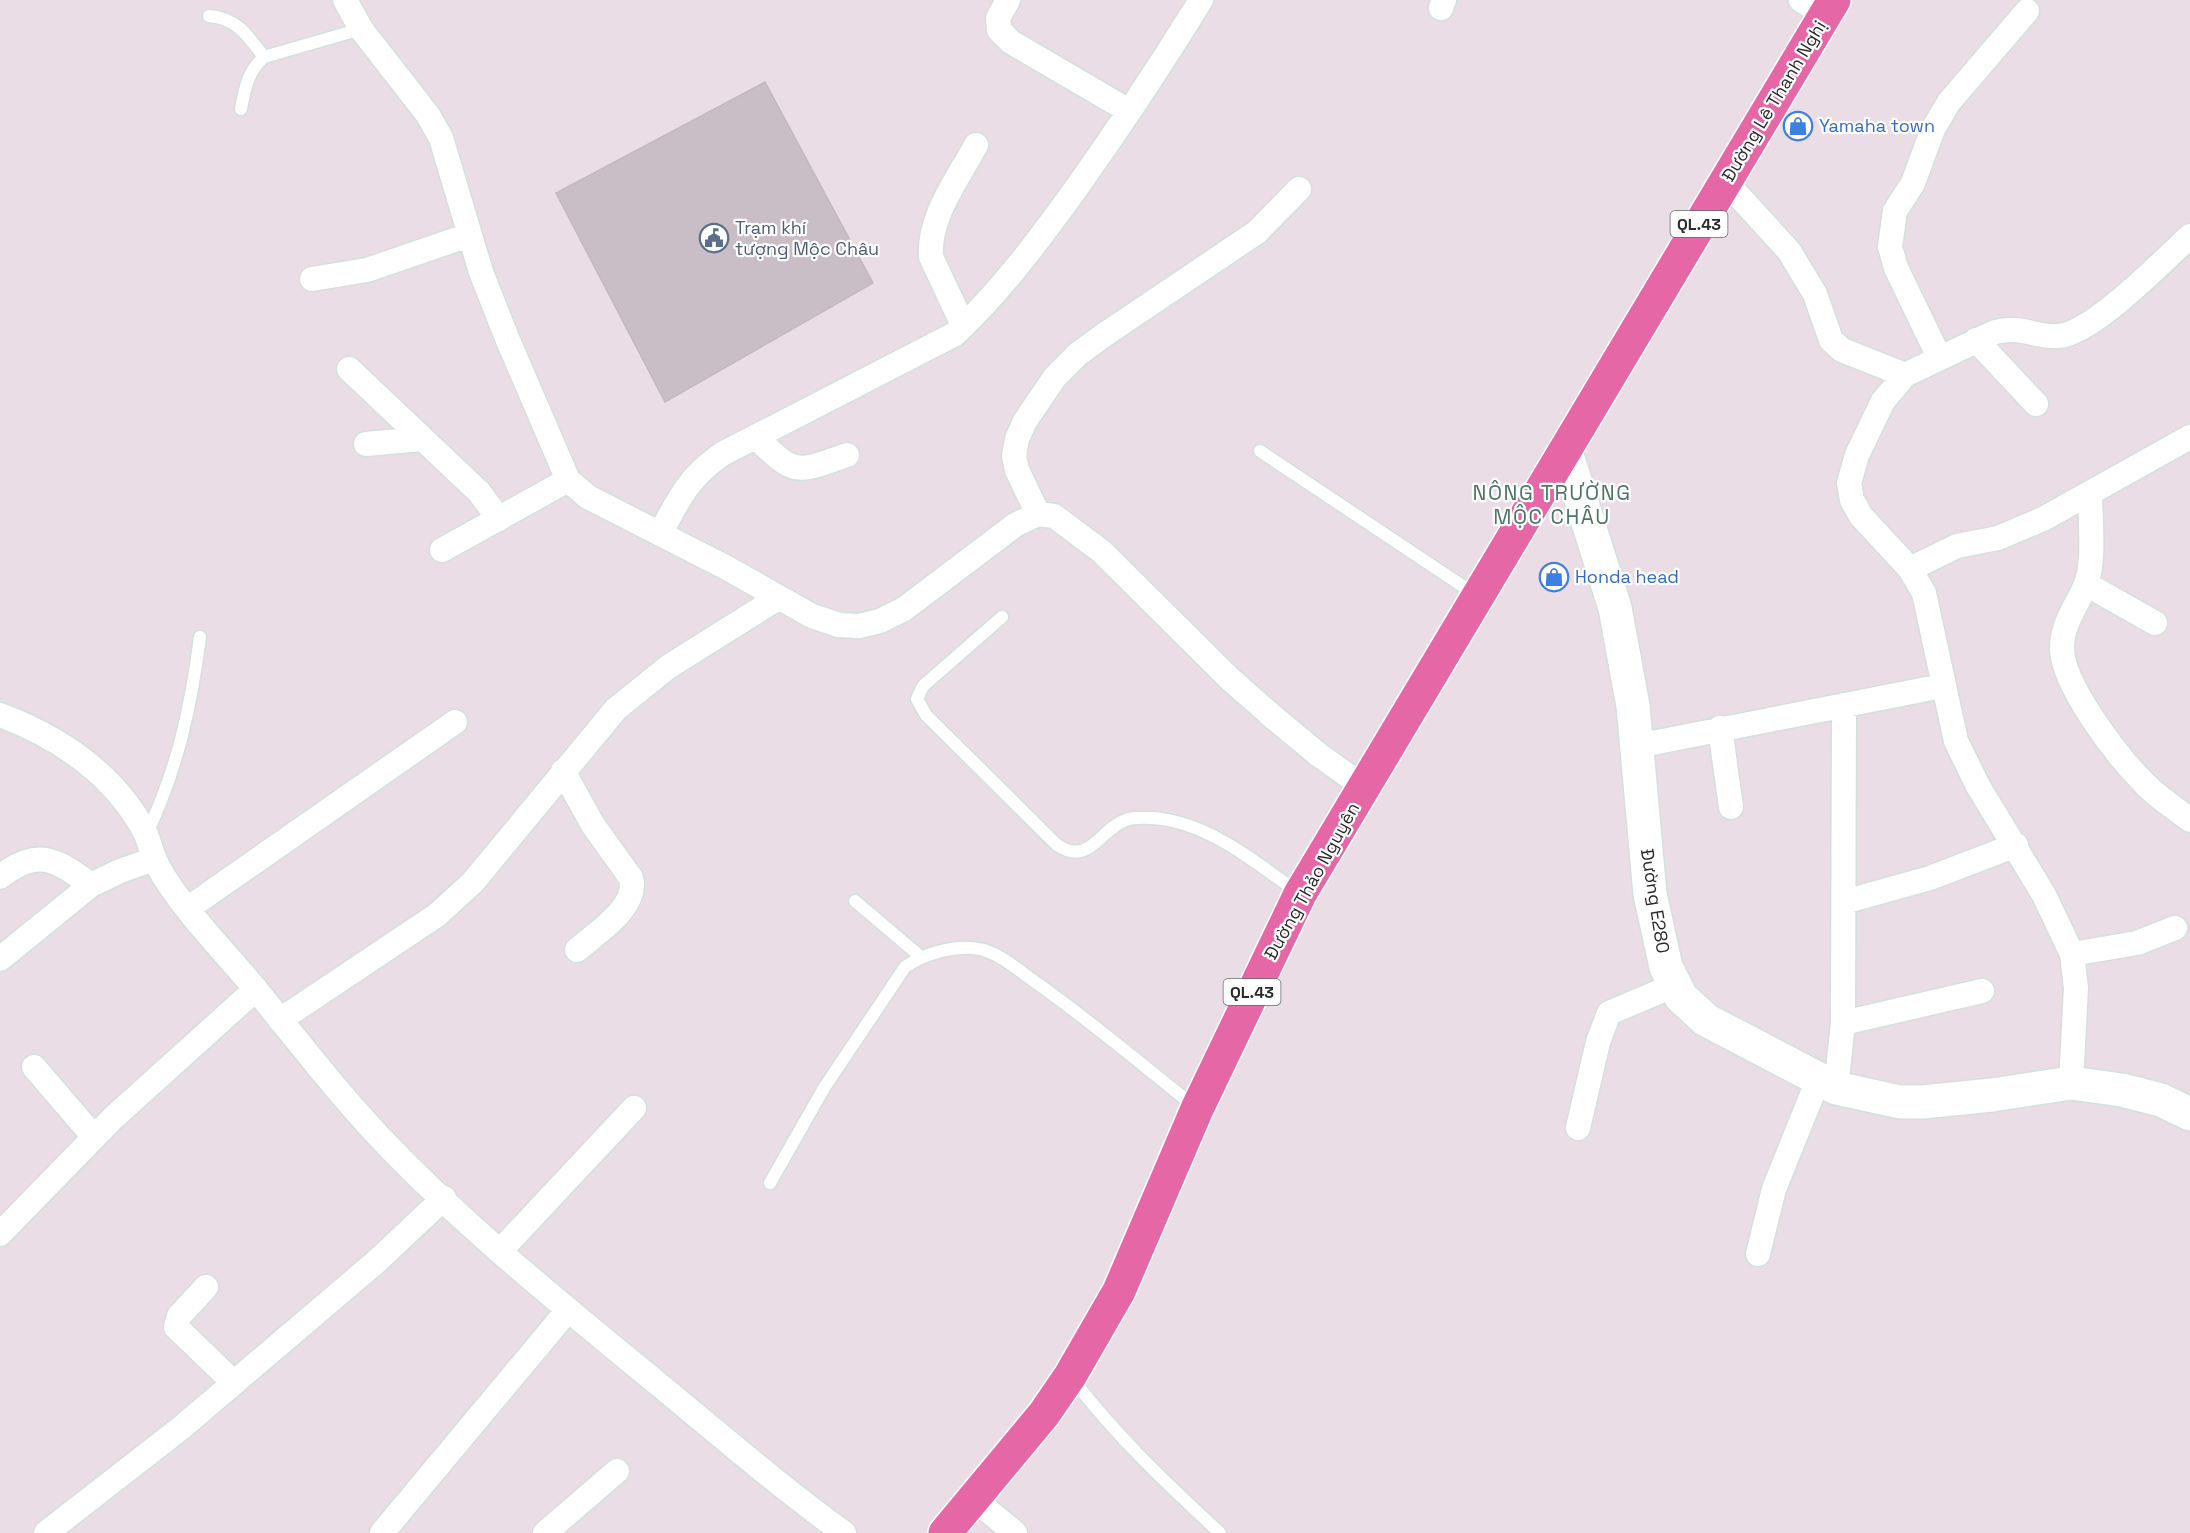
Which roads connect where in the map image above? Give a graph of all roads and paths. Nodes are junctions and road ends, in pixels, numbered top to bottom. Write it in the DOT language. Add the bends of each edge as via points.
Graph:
graph roads {
  1 [pos="345,0"];
  2 [pos="1008,0"];
  3 [pos="1201,0"];
  4 [pos="1820,5"];
  5 [pos="2026,11"];
  6 [pos="209,16"];
  7 [pos="361,29"];
  8 [pos="264,57"];
  9 [pos="241,109"];
  10 [pos="1129,111"];
  11 [pos="976,145"];
  12 [pos="1726,182"];
  13 [pos="1299,189"];
  14 [pos="469,235"];
  15 [pos="2190,236"];
  16 [pos="312,279"];
  17 [pos="963,325"];
  18 [pos="1976,340"];
  19 [pos="1939,357"];
  20 [pos="349,369"];
  21 [pos="1905,375"];
  22 [pos="2036,404"];
  23 [pos="756,437"];
  24 [pos="2190,437"];
  25 [pos="422,439"];
  26 [pos="366,444"];
  27 [pos="1565,449"];
  28 [pos="1260,451"];
  29 [pos="847,455"];
  30 [pos="568,480"];
  31 [pos="2090,493"];
  32 [pos="1038,514"];
  33 [pos="499,519"];
  34 [pos="660,534"];
  35 [pos="442,550"];
  36 [pos="1910,570"];
  37 [pos="2086,584"];
  38 [pos="1480,597"];
  39 [pos="778,598"];
  40 [pos="1002,617"];
  41 [pos="2155,623"];
  42 [pos="200,637"];
  43 [pos="1942,686"];
  44 [pos="1844,705"];
  45 [pos="0,716"];
  46 [pos="455,722"];
  47 [pos="1720,728"];
  48 [pos="1637,746"];
  49 [pos="563,771"];
  50 [pos="1364,787"];
  51 [pos="1731,807"];
  52 [pos="2190,820"];
  53 [pos="146,835"];
  54 [pos="2016,845"];
  55 [pos="154,859"];
  56 [pos="0,877"];
  57 [pos="91,885"];
  58 [pos="1300,894"];
  59 [pos="855,901"];
  60 [pos="1844,902"];
  61 [pos="187,909"];
  62 [pos="2175,927"];
  63 [pos="577,950"];
  64 [pos="2072,954"];
  65 [pos="921,957"];
  66 [pos="0,959"];
  67 [pos="1675,985"];
  68 [pos="256,990"];
  69 [pos="1982,991"];
  70 [pos="280,1020"];
  71 [pos="1843,1023"];
  72 [pos="34,1067"];
  73 [pos="2071,1083"];
  74 [pos="1827,1084"];
  75 [pos="634,1108"];
  76 [pos="1197,1109"];
  77 [pos="2190,1114"];
  78 [pos="1578,1128"];
  79 [pos="94,1137"];
  80 [pos="770,1183"];
  81 [pos="444,1198"];
  82 [pos="0,1234"];
  83 [pos="500,1251"];
  84 [pos="1758,1254"];
  85 [pos="206,1287"];
  86 [pos="568,1310"];
  87 [pos="1071,1376"];
  88 [pos="234,1383"];
  89 [pos="617,1471"];
  90 [pos="974,1499"];
  91 [pos="831,1530"];
  92 [pos="46,1533"];
  93 [pos="382,1533"];
  94 [pos="545,1533"];
  95 [pos="945,1533"];
  96 [pos="1015,1533"];
  97 [pos="1220,1533"];
  1 -- 7 [label="street"];
  2 -- 10 [label="street" via="998,18 999,30 1011,42"];
  3 -- 10 [label="street"];
  4 -- 12 [label="main road, Đường Lê Thanh Nghị / QL.43"];
  5 -- 19 [label="street" via="1948,102 1933,129 1913,183 1895,212 1890,247 1896,268"];
  6 -- 8 [label="lane" via="221,17 243,29"];
  7 -- 8 [label="lane"];
  7 -- 14 [label="street" via="428,115 441,138"];
  8 -- 9 [label="lane" via="246,82"];
  10 -- 17 [label="street" via="1043,234 1004,284"];
  11 -- 17 [label="street" via="938,217 930,245 931,257"];
  12 -- 21 [label="street" via="1789,251 1815,294 1832,340 1842,350"];
  12 -- 27 [label="main road, Đường Lê Thanh Nghị / QL.43"];
  13 -- 32 [label="street" via="1257,232 1104,335 1055,376 1025,422 1014,456"];
  14 -- 16 [label="street" via="368,270"];
  14 -- 30 [label="street" via="507,338"];
  15 -- 18 [label="street" via="2140,284 2076,332 2058,336 2009,328"];
  17 -- 23 [label="street" via="955,334 920,353"];
  18 -- 19 [label="street"];
  18 -- 22 [label="street"];
  19 -- 21 [label="street"];
  20 -- 25 [label="street"];
  21 -- 36 [label="street" via="1883,401 1857,455 1849,483 1861,516"];
  23 -- 29 [label="street" via="792,468 813,467"];
  23 -- 34 [label="street" via="699,471 684,488"];
  24 -- 31 [label="street"];
  25 -- 26 [label="street"];
  25 -- 33 [label="street" via="478,492"];
  27 -- 38 [label="main road, Đường Thảo Nguyên / QL.43"];
  27 -- 48 [label="main road, Đường E280" via="1615,608"];
  28 -- 38 [label="lane"];
  30 -- 33 [label="street"];
  30 -- 34 [label="street" via="588,497"];
  31 -- 36 [label="street" via="2021,530 1957,546"];
  31 -- 37 [label="street" via="2090,566"];
  32 -- 39 [label="street" via="1015,525 904,609 880,621 839,625"];
  32 -- 50 [label="street" via="1054,516 1101,551 1230,679 1318,755"];
  33 -- 35 [label="street"];
  34 -- 39 [label="street"];
  36 -- 43 [label="street" via="1924,593"];
  37 -- 41 [label="street"];
  37 -- 52 [label="street" via="2064,632 2066,668 2086,708 2126,763 2145,784"];
  38 -- 50 [label="main road, Đường Thảo Nguyên / QL.43"];
  39 -- 49 [label="street" via="643,685"];
  40 -- 58 [label="lane" via="923,686 917,699 926,715 1057,845 1079,854 1117,825 1133,818 1178,823 1223,840"];
  42 -- 53 [label="lane" via="185,730 164,798"];
  43 -- 44 [label="street"];
  43 -- 54 [label="street" via="1956,741 1978,786"];
  44 -- 47 [label="street"];
  44 -- 60 [label="street"];
  45 -- 53 [label="street" via="25,724 94,766 114,787"];
  46 -- 61 [label="street"];
  47 -- 48 [label="street"];
  47 -- 51 [label="street"];
  48 -- 67 [label="main road, Đường E280" via="1650,894 1666,967"];
  49 -- 63 [label="street" via="634,886 622,908"];
  49 -- 70 [label="street" via="473,882 437,915"];
  50 -- 58 [label="main road, Đường Thảo Nguyên / QL.43"];
  53 -- 55 [label="street"];
  54 -- 60 [label="street" via="1930,878"];
  54 -- 64 [label="street"];
  55 -- 57 [label="street"];
  55 -- 61 [label="street"];
  56 -- 57 [label="street" via="17,863 34,858 66,866"];
  57 -- 66 [label="street"];
  58 -- 76 [label="main road, Đường Thảo Nguyên / QL.43"];
  59 -- 65 [label="lane"];
  60 -- 71 [label="street"];
  61 -- 68 [label="street"];
  62 -- 64 [label="street" via="2137,943"];
  64 -- 73 [label="street" via="2076,988"];
  65 -- 76 [label="lane" via="954,950 983,950 1006,962 1091,1022"];
  65 -- 80 [label="lane" via="905,967 876,1008 824,1088"];
  67 -- 74 [label="main road, Đường E280" via="1681,997 1706,1020"];
  67 -- 78 [label="street" via="1609,1013 1598,1042"];
  68 -- 70 [label="street"];
  68 -- 79 [label="street"];
  69 -- 71 [label="street"];
  70 -- 81 [label="street" via="380,1137"];
  71 -- 74 [label="street"];
  72 -- 79 [label="street"];
  73 -- 74 [label="main road, Đường E280" via="1911,1102"];
  73 -- 77 [label="main road, Đường E280" via="2161,1100"];
  74 -- 84 [label="street" via="1774,1189"];
  75 -- 83 [label="street"];
  76 -- 87 [label="main road, Đường Thảo Nguyên / QL.43" via="1119,1291"];
  79 -- 82 [label="street"];
  81 -- 83 [label="street"];
  81 -- 88 [label="street"];
  83 -- 86 [label="street"];
  85 -- 88 [label="street" via="180,1316 176,1327"];
  86 -- 91 [label="street"];
  86 -- 93 [label="street"];
  87 -- 90 [label="main road, Đường Thảo Nguyên / QL.43"];
  87 -- 97 [label="lane" via="1131,1449"];
  88 -- 92 [label="street"];
  89 -- 94 [label="street"];
  90 -- 95 [label="main road, Đường Thảo Nguyên / QL.43"];
  90 -- 96 [label="street"];
}
